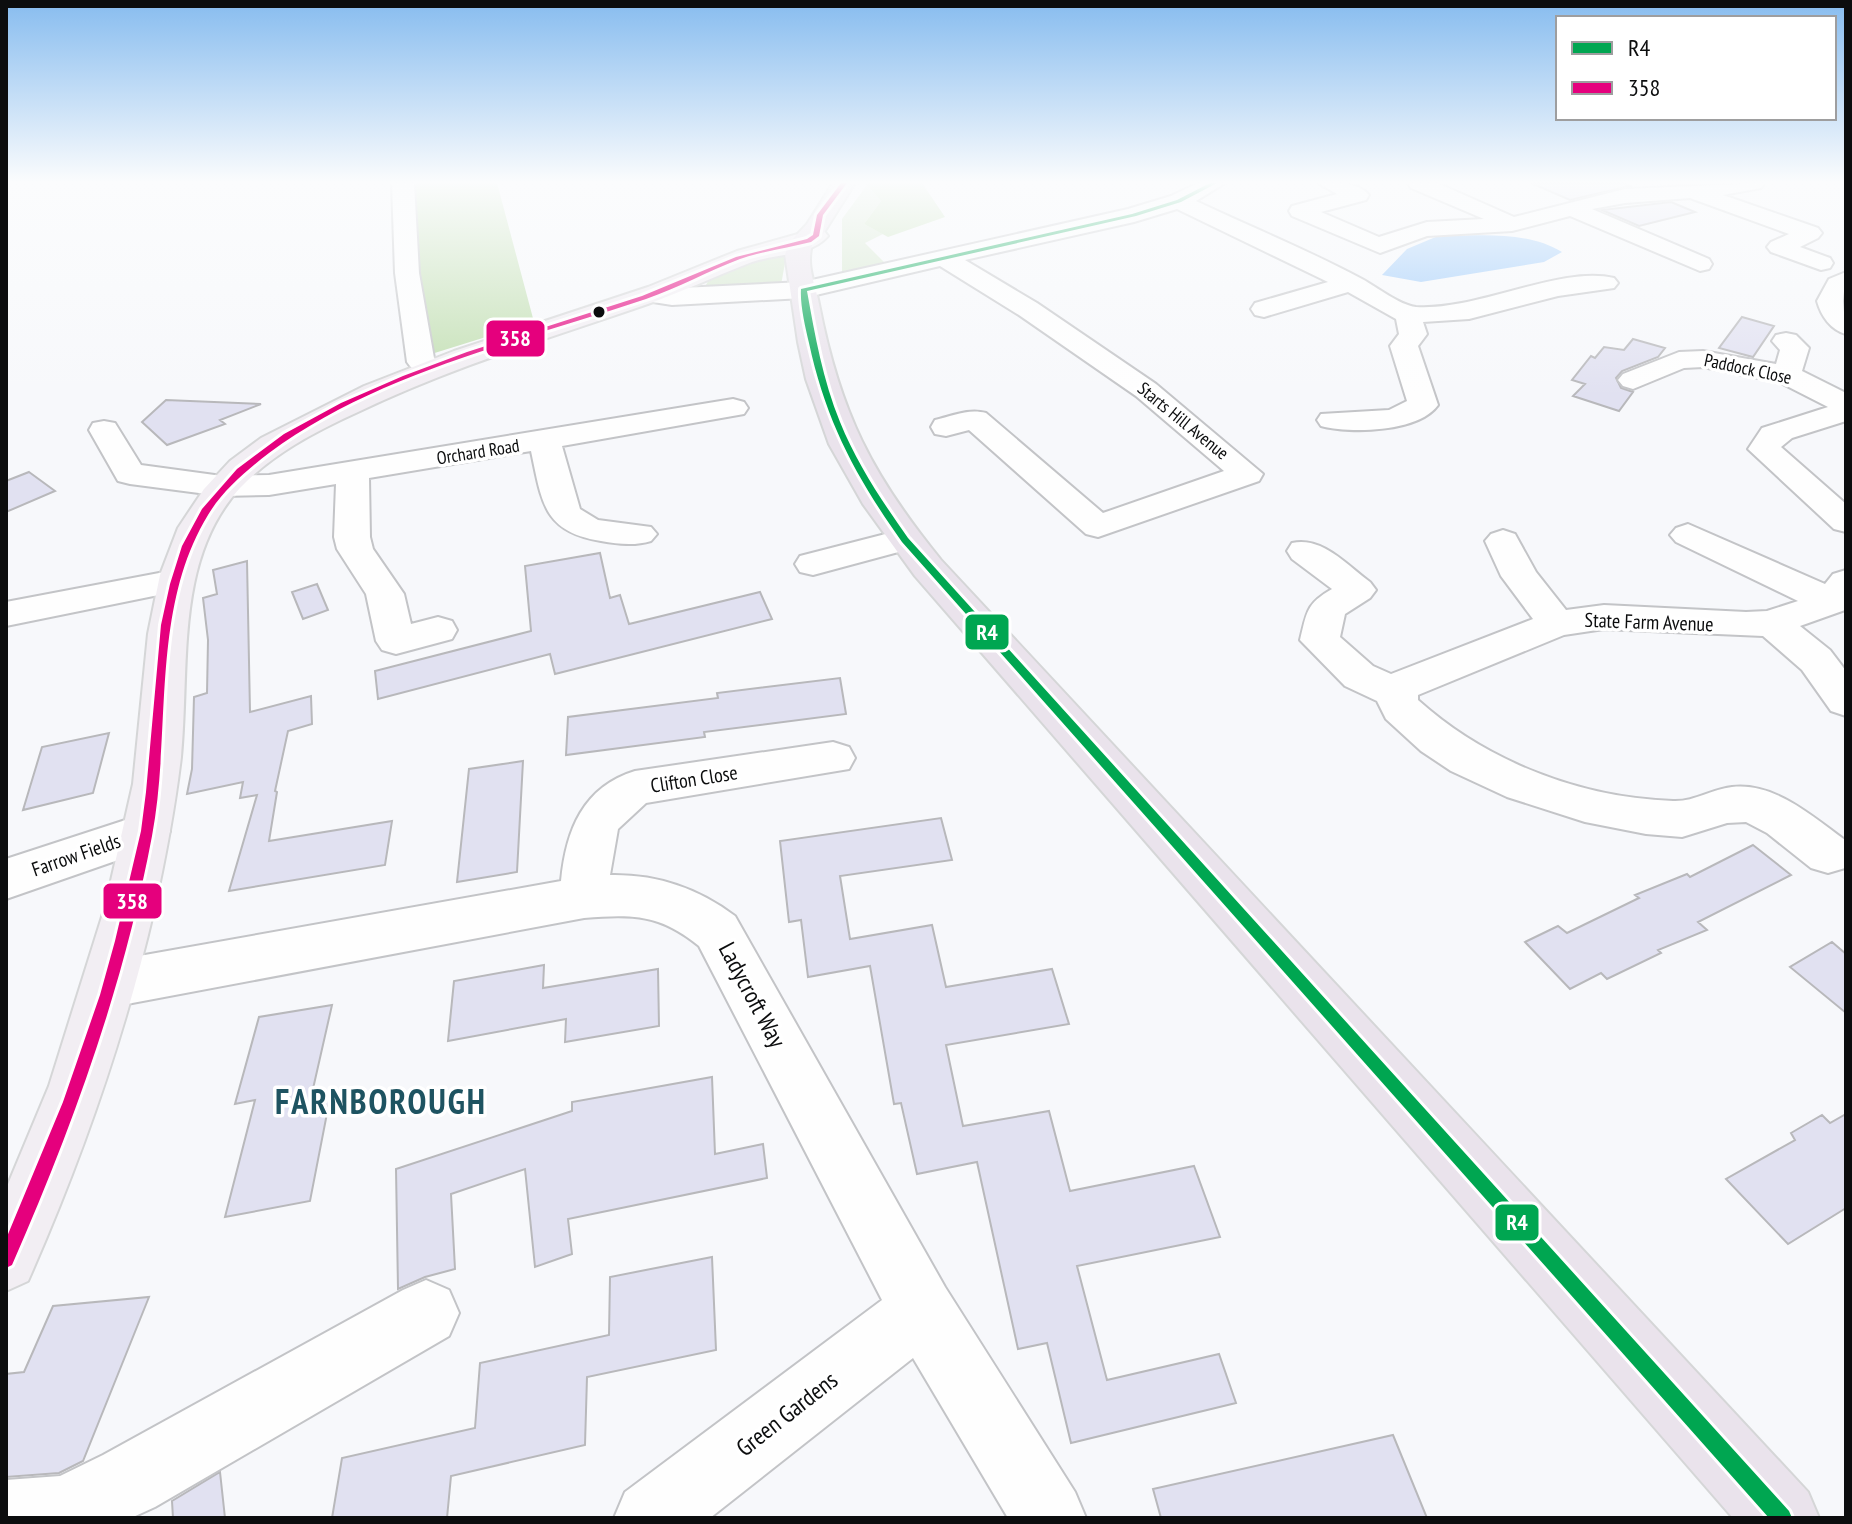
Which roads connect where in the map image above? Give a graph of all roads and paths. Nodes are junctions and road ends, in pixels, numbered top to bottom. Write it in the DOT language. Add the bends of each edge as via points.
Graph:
graph roads {
  1 [pos="406,254"];
  2 [pos="813,254"];
  3 [pos="928,254"];
  4 [pos="953,254"];
  5 [pos="1290,254"];
  6 [pos="1677,254"];
  7 [pos="1798,254"];
  8 [pos="749,255"];
  9 [pos="1821,263"];
  10 [pos="1700,264"];
  11 [pos="1846,280"];
  12 [pos="1351,283"];
  13 [pos="1605,283"];
  14 [pos="803,290"];
  15 [pos="649,295"];
  16 [pos="1264,309"];
  17 [pos="1408,315"];
  18 [pos="1846,326"];
  19 [pos="1786,341"];
  20 [pos="431,368"];
  21 [pos="1787,375"];
  22 [pos="1690,391"];
  23 [pos="1846,404"];
  24 [pos="733,408"];
  25 [pos="1846,411"];
  26 [pos="1332,420"];
  27 [pos="946,427"];
  28 [pos="104,430"];
  29 [pos="545,441"];
  30 [pos="353,472"];
  31 [pos="222,486"];
  32 [pos="1846,522"];
  33 [pos="639,534"];
  34 [pos="1688,535"];
  35 [pos="905,540"];
  36 [pos="1503,541"];
  37 [pos="1305,551"];
  38 [pos="813,564"];
  39 [pos="175,581"];
  40 [pos="1839,592"];
  41 [pos="6,614"];
  42 [pos="1771,623"];
  43 [pos="1557,624"];
  44 [pos="438,630"];
  45 [pos="1399,690"];
  46 [pos="1846,701"];
  47 [pos="833,758"];
  48 [pos="147,831"];
  49 [pos="1828,854"];
  50 [pos="6,879"];
  51 [pos="584,897"];
  52 [pos="111,984"];
  53 [pos="6,1259"];
  54 [pos="922,1310"];
  55 [pos="426,1313"];
  56 [pos="6,1517"];
  57 [pos="651,1518"];
  58 [pos="1049,1518"];
  59 [pos="1782,1518"];
  1 -- 20 [label="street" via="421,362"];
  2 -- 14 [label="highway" via="817,273"];
  3 -- 14 [label="street"];
  4 -- 27 [label="street, Starts Hill Avenue" via="1146,390 1247,474 1098,527 975,419"];
  5 -- 12 [label="street"];
  6 -- 10 [label="street"];
  7 -- 9 [label="street"];
  8 -- 15 [label="main road"];
  11 -- 18 [label="street" via="1830,301"];
  12 -- 16 [label="street"];
  12 -- 17 [label="street"];
  13 -- 17 [label="street" via="1557,288 1469,311"];
  14 -- 15 [label="street"];
  14 -- 35 [label="highway" via="817,368 837,431"];
  15 -- 20 [label="main road"];
  17 -- 26 [label="street" via="1413,334 1404,346 1423,405 1394,419"];
  19 -- 21 [label="street" via="1795,348"];
  20 -- 31 [label="main road" via="286,437"];
  21 -- 22 [label="street, Paddock Close" via="1692,358 1640,377"];
  21 -- 23 [label="street, Paddock Close"];
  24 -- 29 [label="street, Orchard Road"];
  25 -- 32 [label="street" via="1781,431 1764,449"];
  28 -- 31 [label="street, Orchard Road" via="130,474"];
  29 -- 30 [label="street, Orchard Road"];
  29 -- 33 [label="street" via="565,514 596,529"];
  30 -- 31 [label="street, Orchard Road" via="269,485"];
  30 -- 44 [label="street" via="355,549 385,594 396,641"];
  31 -- 39 [label="main road" via="195,531"];
  34 -- 40 [label="street" via="1729,565"];
  35 -- 38 [label="street"];
  35 -- 59 [label="highway"];
  36 -- 43 [label="street" via="1519,576"];
  37 -- 45 [label="street" via="1357,590 1327,608 1320,640 1359,676"];
  39 -- 41 [label="street"];
  39 -- 48 [label="main road"];
  40 -- 42 [label="street, State Farm Avenue"];
  42 -- 43 [label="street, State Farm Avenue" via="1604,617"];
  42 -- 46 [label="street" via="1816,660"];
  43 -- 45 [label="street, State Farm Avenue"];
  45 -- 49 [label="street" via="1401,709 1443,745 1534,787 1597,806 1677,819 1734,804 1754,806"];
  47 -- 51 [label="street, Clifton Close" via="635,788 613,800 593,834"];
  48 -- 50 [label="street, Farrow Fields"];
  48 -- 52 [label="main road"];
  51 -- 52 [label="street, Ladycroft Way"];
  51 -- 54 [label="street, Ladycroft Way" via="656,897 700,916 717,931"];
  52 -- 53 [label="main road" via="54,1152"];
  54 -- 57 [label="street, Green Gardens"];
  54 -- 58 [label="street, Ladycroft Way"];
  55 -- 56 [label="street" via="129,1481 63,1512"];
}
